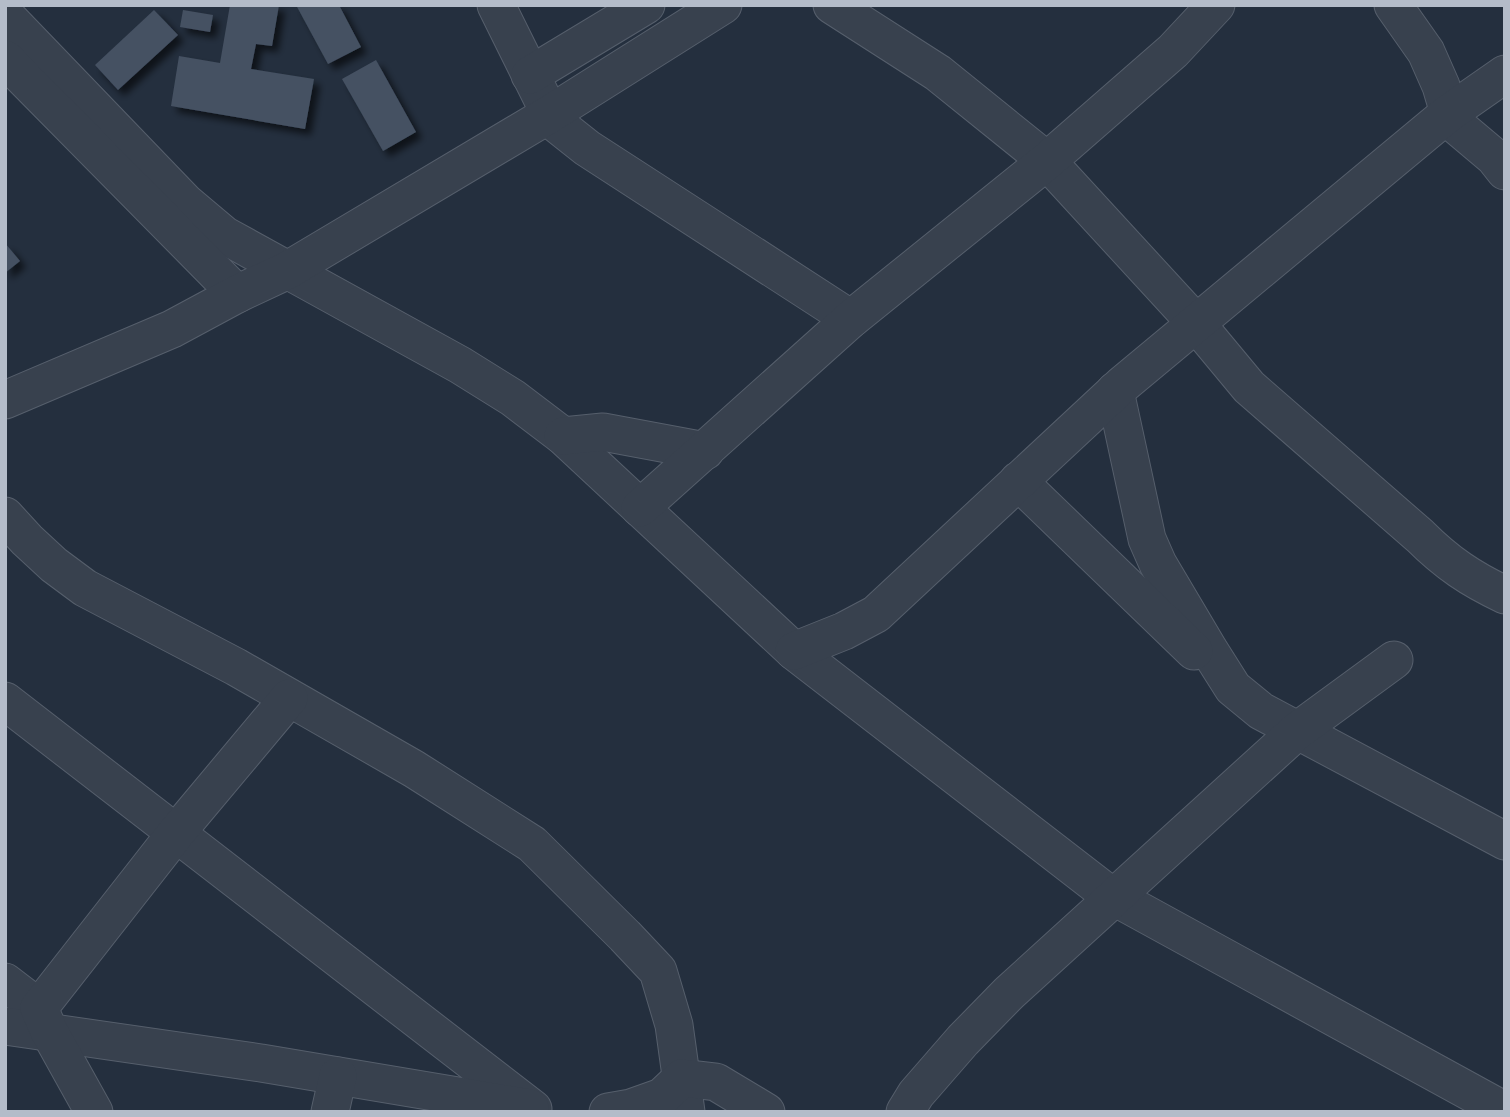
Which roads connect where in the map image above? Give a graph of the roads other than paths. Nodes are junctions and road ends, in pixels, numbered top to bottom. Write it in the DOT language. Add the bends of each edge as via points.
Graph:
graph roads {
  1 [pos="496,5"];
  2 [pos="646,5"];
  3 [pos="723,5"];
  4 [pos="832,5"];
  5 [pos="1216,5"];
  6 [pos="1392,5"];
  7 [pos="5,15"];
  8 [pos="5,59"];
  9 [pos="1505,74"];
  10 [pos="530,75"];
  11 [pos="1449,113"];
  12 [pos="550,114"];
  13 [pos="1047,161"];
  14 [pos="1505,171"];
  15 [pos="288,270"];
  16 [pos="237,294"];
  17 [pos="851,319"];
  18 [pos="1195,322"];
  19 [pos="1115,391"];
  20 [pos="5,400"];
  21 [pos="563,436"];
  22 [pos="705,451"];
  23 [pos="1018,481"];
  24 [pos="640,508"];
  25 [pos="5,516"];
  26 [pos="1505,596"];
  27 [pos="794,651"];
  28 [pos="1394,660"];
  29 [pos="1233,688"];
  30 [pos="289,698"];
  31 [pos="5,701"];
  32 [pos="1297,732"];
  33 [pos="176,833"];
  34 [pos="1505,841"];
  35 [pos="1114,897"];
  36 [pos="5,982"];
  37 [pos="44,1020"];
  38 [pos="5,1026"];
  39 [pos="338,1076"];
  40 [pos="684,1095"];
  41 [pos="541,1110"];
  42 [pos="1505,1111"];
  43 [pos="94,1112"];
  44 [pos="330,1112"];
  45 [pos="608,1112"];
  46 [pos="766,1112"];
  47 [pos="905,1112"];
  1 -- 10 [label="street"];
  2 -- 10 [label="street"];
  3 -- 12 [label="street"];
  4 -- 13 [label="street" via="938,73"];
  5 -- 13 [label="street" via="1173,51"];
  6 -- 11 [label="street" via="1426,52"];
  7 -- 15 [label="street" via="186,202 224,236"];
  8 -- 16 [label="street"];
  9 -- 11 [label="street"];
  10 -- 12 [label="street"];
  11 -- 14 [label="street"];
  11 -- 18 [label="street"];
  12 -- 15 [label="street"];
  12 -- 17 [label="street" via="587,148"];
  13 -- 17 [label="street"];
  13 -- 18 [label="street"];
  15 -- 16 [label="street"];
  15 -- 21 [label="street" via="460,365"];
  16 -- 20 [label="street" via="172,329"];
  17 -- 22 [label="street"];
  18 -- 19 [label="street"];
  18 -- 26 [label="street" via="1249,387 1441,557"];
  19 -- 23 [label="street"];
  19 -- 29 [label="street" via="1147,539"];
  21 -- 22 [label="street" via="603,432"];
  21 -- 24 [label="street"];
  22 -- 24 [label="street"];
  23 -- 27 [label="street" via="876,614"];
  23 -- 29 [label="street"];
  24 -- 27 [label="street"];
  25 -- 30 [label="street" via="54,565 85,588"];
  27 -- 35 [label="street"];
  28 -- 32 [label="street"];
  29 -- 32 [label="street"];
  30 -- 33 [label="street"];
  30 -- 40 [label="street" via="414,769 532,844 625,936 658,971 674,1025"];
  31 -- 33 [label="street"];
  32 -- 34 [label="street"];
  32 -- 35 [label="street"];
  33 -- 37 [label="street"];
  33 -- 41 [label="street"];
  35 -- 42 [label="street"];
  35 -- 47 [label="street" via="962,1040"];
  36 -- 37 [label="street"];
  37 -- 38 [label="street"];
  37 -- 39 [label="street"];
  37 -- 43 [label="street"];
  39 -- 41 [label="street"];
  39 -- 44 [label="street"];
  40 -- 45 [label="street"];
  40 -- 46 [label="street" via="716,1082"];
}
